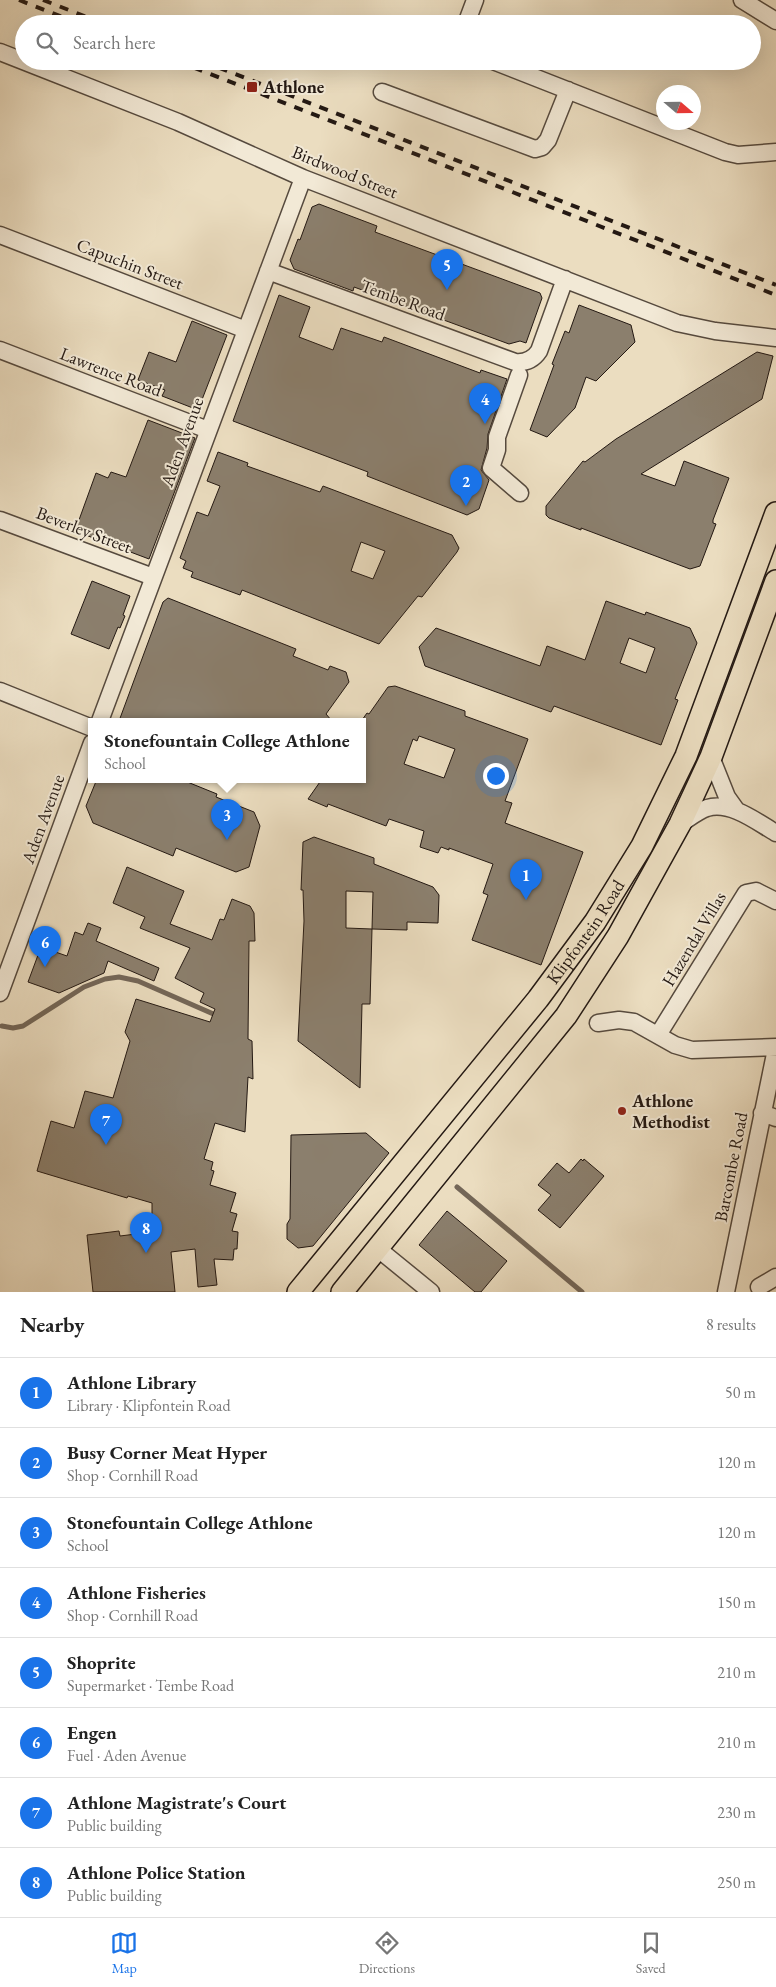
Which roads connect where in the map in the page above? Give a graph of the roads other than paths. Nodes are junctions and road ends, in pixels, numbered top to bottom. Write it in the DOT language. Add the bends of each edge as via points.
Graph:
graph roads {
  1 [pos="475,0"];
  2 [pos="742,0"];
  3 [pos="469,15"];
  4 [pos="776,21"];
  5 [pos="0,52"];
  6 [pos="15,58"];
  7 [pos="46,70"];
  8 [pos="516,70"];
  9 [pos="568,90"];
  10 [pos="382,92"];
  11 [pos="776,152"];
  12 [pos="303,178"];
  13 [pos="0,235"];
  14 [pos="268,271"];
  15 [pos="565,279"];
  16 [pos="246,330"];
  17 [pos="776,338"];
  18 [pos="0,350"];
  19 [pos="521,368"];
  20 [pos="208,430"];
  21 [pos="520,493"];
  22 [pos="776,513"];
  23 [pos="0,520"];
  24 [pos="154,577"];
  25 [pos="776,581"];
  26 [pos="0,691"];
  27 [pos="101,718"];
  28 [pos="88,726"];
  29 [pos="88,754"];
  30 [pos="711,757"];
  31 [pos="737,810"];
  32 [pos="680,824"];
  33 [pos="776,833"];
  34 [pos="776,901"];
  35 [pos="0,993"];
  36 [pos="598,1023"];
  37 [pos="658,1035"];
  38 [pos="776,1048"];
  39 [pos="769,1115"];
  40 [pos="377,1248"];
  41 [pos="776,1277"];
  42 [pos="759,1287"];
  43 [pos="298,1292"];
  44 [pos="342,1292"];
  45 [pos="431,1292"];
  46 [pos="726,1292"];
  1 -- 3 [label="street"];
  2 -- 4 [label="street"];
  5 -- 6 [label="street, Birdwood Street"];
  7 -- 12 [label="street, Birdwood Street" via="178,122"];
  8 -- 9 [label="street"];
  9 -- 10 [label="street" via="548,140 535,149"];
  9 -- 11 [label="street" via="725,152 738,155"];
  12 -- 14 [label="street, Aden Avenue"];
  12 -- 15 [label="street, Birdwood Street"];
  13 -- 16 [label="street, Capuchin Street"];
  14 -- 16 [label="street, Aden Avenue"];
  14 -- 19 [label="street, Tembe Road" via="515,362"];
  15 -- 17 [label="street, Birdwood Street" via="677,323"];
  15 -- 19 [label="street" via="538,351"];
  16 -- 20 [label="street, Aden Avenue"];
  18 -- 20 [label="street, Lawrence Road"];
  19 -- 21 [label="street" via="497,436 497,450 491,468"];
  20 -- 24 [label="street, Aden Avenue"];
  22 -- 43 [label="main road, Klipfontein Road" via="686,756 642,846 595,922 538,1000"];
  23 -- 24 [label="street, Beverley Street"];
  24 -- 27 [label="street, Aden Avenue"];
  25 -- 30 [label="main road, Klipfontein Road"];
  26 -- 28 [label="street"];
  29 -- 35 [label="street, Aden Avenue"];
  30 -- 31 [label="street" via="727,797"];
  30 -- 32 [label="main road, Klipfontein Road"];
  31 -- 32 [label="street" via="721,806 707,808"];
  31 -- 33 [label="street"];
  32 -- 40 [label="main road, Klipfontein Road" via="618,936 566,1016"];
  34 -- 37 [label="street, Hazendal Villas" via="756,891 746,893"];
  36 -- 37 [label="street" via="628,1020"];
  37 -- 38 [label="street" via="692,1050"];
  38 -- 39 [label="street, Barcombe Road"];
  39 -- 46 [label="street, Barcombe Road"];
  40 -- 44 [label="main road, Klipfontein Road"];
  40 -- 45 [label="street"];
  41 -- 42 [label="street"];
}
